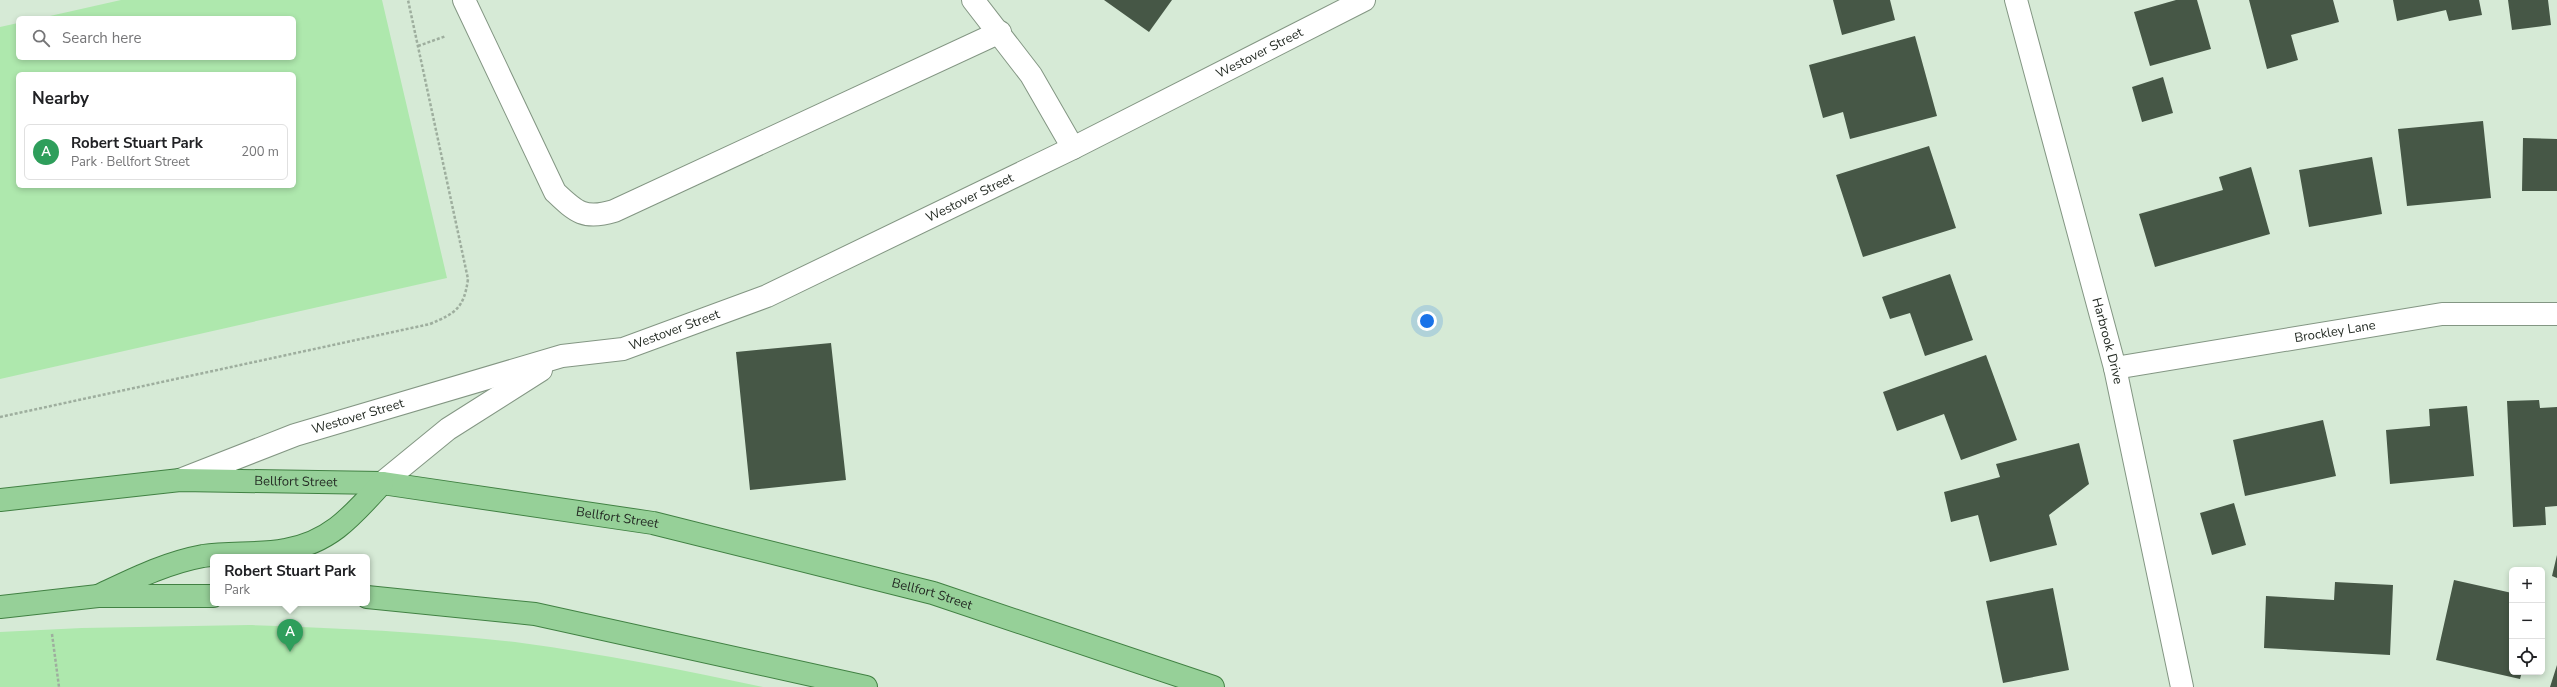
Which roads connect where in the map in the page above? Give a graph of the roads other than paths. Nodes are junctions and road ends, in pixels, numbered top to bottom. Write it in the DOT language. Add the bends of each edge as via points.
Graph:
graph roads {
  1 [pos="464,0"];
  2 [pos="973,0"];
  3 [pos="2016,0"];
  4 [pos="1360,1"];
  5 [pos="1000,32"];
  6 [pos="1073,148"];
  7 [pos="2557,314"];
  8 [pos="562,356"];
  9 [pos="2115,368"];
  10 [pos="180,480"];
  11 [pos="382,483"];
  12 [pos="0,500"];
  13 [pos="231,554"];
  14 [pos="210,556"];
  15 [pos="98,596"];
  16 [pos="210,596"];
  17 [pos="370,597"];
  18 [pos="0,607"];
  19 [pos="866,687"];
  20 [pos="1213,687"];
  21 [pos="2182,687"];
  1 -- 5 [label="street" via="554,192 573,209 596,216 614,211"];
  2 -- 5 [label="street"];
  3 -- 9 [label="street, Harbrook Drive"];
  4 -- 6 [label="street, Westover Street"];
  5 -- 6 [label="street" via="1031,75"];
  6 -- 8 [label="street, Westover Street" via="767,296 623,350"];
  7 -- 9 [label="street, Brockley Lane" via="2442,314"];
  8 -- 10 [label="street, Westover Street" via="295,435"];
  8 -- 11 [label="street, Westover Street" via="448,429"];
  9 -- 21 [label="street, Harbrook Drive"];
  10 -- 11 [label="main road, Bellfort Street"];
  10 -- 12 [label="main road, Bellfort Street"];
  11 -- 13 [label="main road" via="344,524 320,540 285,550"];
  11 -- 20 [label="main road, Bellfort Street" via="653,523 933,593"];
  14 -- 15 [label="main road" via="161,567"];
  15 -- 16 [label="main road"];
  15 -- 18 [label="main road"];
  17 -- 19 [label="main road" via="535,614"];
}
